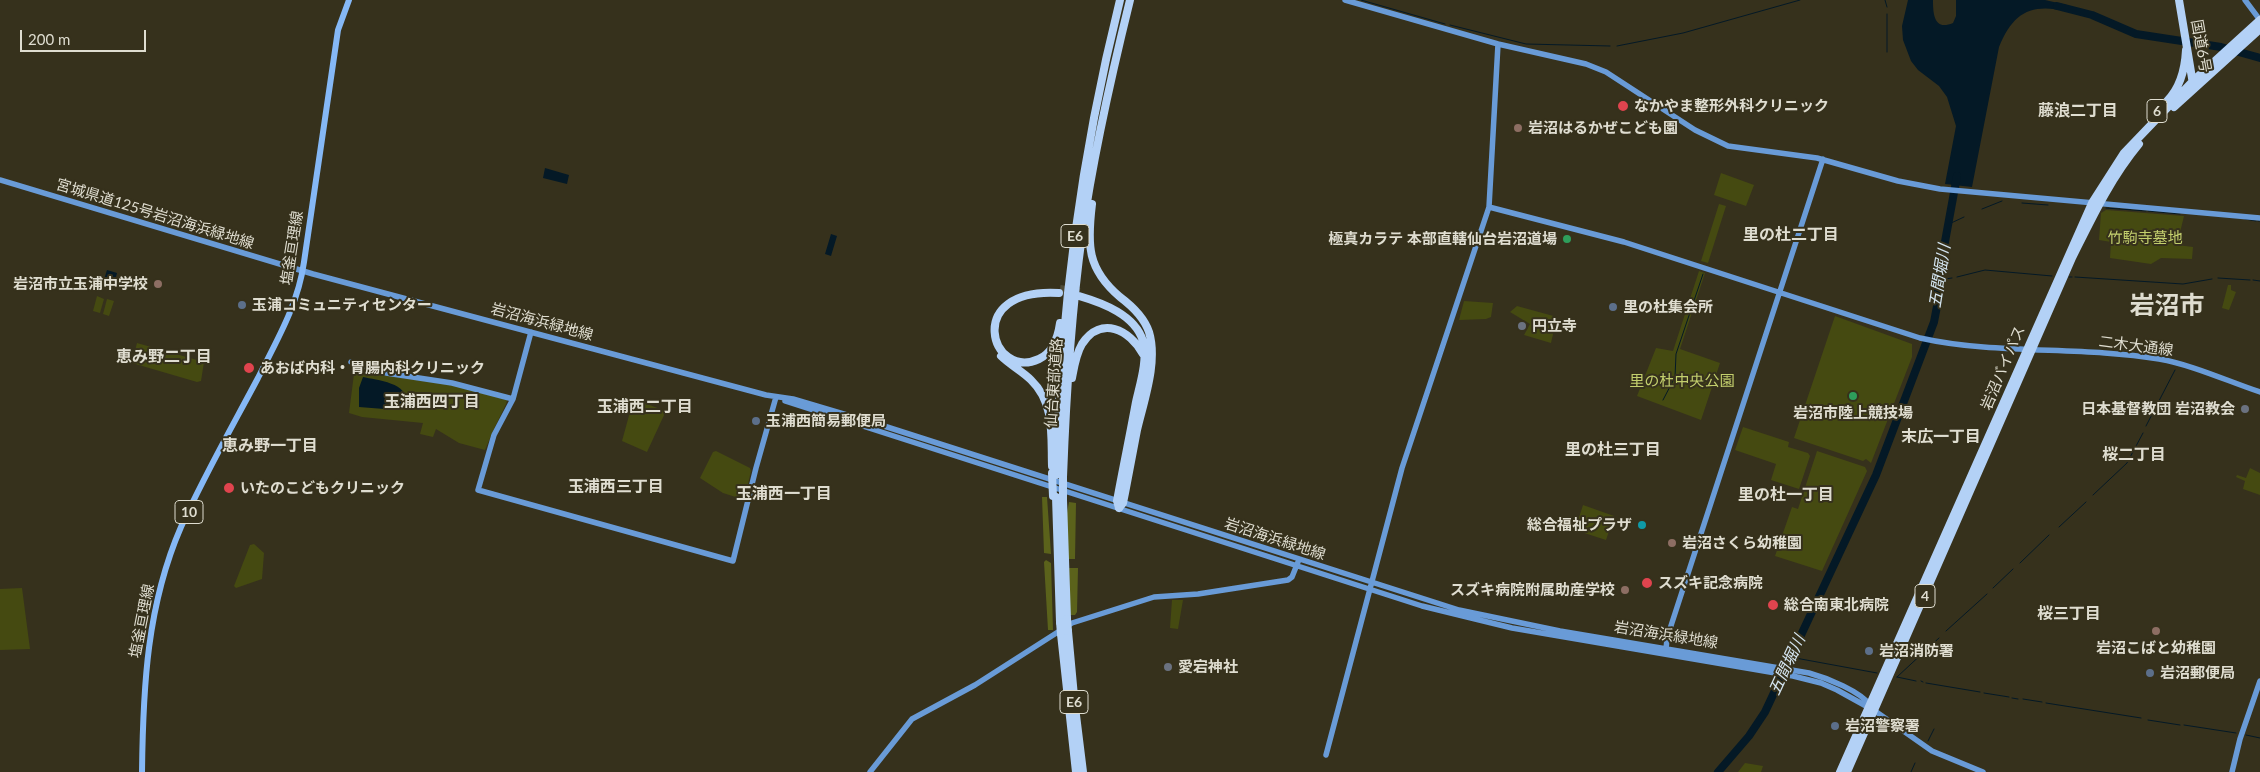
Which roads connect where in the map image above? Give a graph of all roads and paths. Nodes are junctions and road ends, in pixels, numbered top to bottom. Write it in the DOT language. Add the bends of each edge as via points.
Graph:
graph roads {
  1 [pos="349,0"];
  2 [pos="1120,0"];
  3 [pos="1130,0"];
  4 [pos="1346,0"];
  5 [pos="2180,0"];
  6 [pos="2245,0"];
  7 [pos="2260,20"];
  8 [pos="2260,30"];
  9 [pos="1498,44"];
  10 [pos="2235,46"];
  11 [pos="2186,50"];
  12 [pos="2226,55"];
  13 [pos="2190,60"];
  14 [pos="2208,67"];
  15 [pos="2193,80"];
  16 [pos="2188,95"];
  17 [pos="1105,108"];
  18 [pos="2124,153"];
  19 [pos="1823,159"];
  20 [pos="1084,170"];
  21 [pos="0,180"];
  22 [pos="2095,203"];
  23 [pos="1489,207"];
  24 [pos="2260,218"];
  25 [pos="303,271"];
  26 [pos="1780,292"];
  27 [pos="531,332"];
  28 [pos="1150,343"];
  29 [pos="2030,349"];
  30 [pos="1144,356"];
  31 [pos="351,362"];
  32 [pos="2260,392"];
  33 [pos="776,397"];
  34 [pos="513,399"];
  35 [pos="1057,475"];
  36 [pos="1057,498"];
  37 [pos="1120,504"];
  38 [pos="1298,563"];
  39 [pos="1370,586"];
  40 [pos="1064,621"];
  41 [pos="1065,633"];
  42 [pos="1666,651"];
  43 [pos="2260,681"];
  44 [pos="2257,698"];
  45 [pos="1871,708"];
  46 [pos="1326,755"];
  47 [pos="142,772"];
  48 [pos="870,772"];
  49 [pos="1076,772"];
  50 [pos="1083,772"];
  51 [pos="1840,772"];
  52 [pos="1847,772"];
  53 [pos="1983,772"];
  54 [pos="2232,772"];
  1 -- 25 [label="main road, 塩釜亘理線 / 10" via="338,30"];
  2 -- 20 [label="highway, 仙台東部道路 / E6"];
  3 -- 17 [label="highway, 仙台東部道路 / E6"];
  4 -- 9 [label="street"];
  5 -- 11 [label="highway, 国道6号 / 6"];
  6 -- 7 [label="street"];
  7 -- 10 [label="highway, 岩沼バイパス / 4"];
  8 -- 10 [label="highway, 岩沼バイパス / 4"];
  9 -- 19 [label="street" via="1586,64 1606,72 1695,130 1728,146"];
  9 -- 23 [label="street"];
  10 -- 12 [label="highway, 岩沼バイパス / 4"];
  11 -- 13 [label="highway, 国道6号 / 6"];
  11 -- 18 [label="highway, 6" via="2184,71 2177,88"];
  12 -- 14 [label="highway, 岩沼バイパス / 4"];
  12 -- 16 [label="highway, 岩沼バイパス / 4"];
  13 -- 14 [label="highway" via="2199,69"];
  13 -- 15 [label="highway, 国道6号 / 6"];
  14 -- 15 [label="highway, 岩沼バイパス / 4"];
  15 -- 16 [label="highway, 国道6号 / 6"];
  15 -- 18 [label="highway, 岩沼バイパス / 4"];
  16 -- 22 [label="highway, 岩沼バイパス / 4" via="2145,136"];
  17 -- 28 [label="highway" via="1090,216 1090,250 1103,280 1143,321"];
  17 -- 35 [label="highway, 仙台東部道路 / E6" via="1085,215"];
  18 -- 22 [label="highway, 岩沼バイパス / 4"];
  19 -- 22 [label="street" via="1898,181 1940,189"];
  19 -- 26 [label="street"];
  20 -- 35 [label="highway, 仙台東部道路 / E6" via="1065,321"];
  20 -- 35 [label="highway" via="1070,240 1058,334 1047,352 1034,360 1017,360 1002,351 994,331 995,320 1012,301 1059,291 1032,290 1008,298 994,313 990,328 991,339 999,354 1036,385 1046,401"];
  21 -- 25 [label="street, 宮城県道125号岩沼海浜緑地線"];
  22 -- 24 [label="street"];
  22 -- 29 [label="highway, 岩沼バイパス / 4"];
  23 -- 26 [label="street, 二木大通線" via="1624,242"];
  23 -- 39 [label="street" via="1402,468"];
  25 -- 27 [label="street, 岩沼海浜緑地線"];
  25 -- 47 [label="main road, 塩釜亘理線 / 10" via="286,322 204,481 167,565 146,661"];
  26 -- 29 [label="street, 二木大通線" via="1935,342"];
  26 -- 42 [label="street" via="1667,638"];
  27 -- 33 [label="street, 岩沼海浜緑地線"];
  27 -- 34 [label="street"];
  28 -- 30 [label="highway" via="1124,311 1080,294 1129,320 1143,342"];
  28 -- 37 [label="highway" via="1148,378"];
  29 -- 32 [label="street, 二木大通線" via="2161,359"];
  29 -- 45 [label="highway, 岩沼バイパス / 4"];
  30 -- 35 [label="highway" via="1134,339 1118,329 1101,329 1083,344 1073,374"];
  30 -- 37 [label="highway"];
  31 -- 34 [label="street" via="386,374 452,383"];
  33 -- 34 [label="street" via="733,561 478,490 494,435"];
  33 -- 37 [label="street, 岩沼海浜緑地線"];
  35 -- 36 [label="highway, 仙台東部道路 / E6, bridge"];
  36 -- 40 [label="highway, 仙台東部道路 / E6"];
  36 -- 40 [label="highway, 仙台東部道路 / E6" via="1056,542"];
  37 -- 38 [label="street, 岩沼海浜緑地線"];
  38 -- 39 [label="street, 岩沼海浜緑地線"];
  38 -- 48 [label="street" via="1288,580 1198,594 1154,597 1072,623 975,685 912,719"];
  39 -- 42 [label="street, 岩沼海浜緑地線" via="1422,606 1498,625"];
  39 -- 46 [label="street"];
  40 -- 41 [label="highway, 仙台東部道路 / E6, bridge"];
  41 -- 49 [label="highway, 仙台東部道路 / E6"];
  41 -- 50 [label="highway, 仙台東部道路 / E6"];
  42 -- 45 [label="street, 岩沼海浜緑地線" via="1794,673 1829,686"];
  43 -- 44 [label="street"];
  44 -- 54 [label="street"];
  45 -- 51 [label="highway, 岩沼バイパス / 4"];
  45 -- 52 [label="highway, 岩沼バイパス / 4"];
  45 -- 53 [label="street" via="1932,751"];
}
